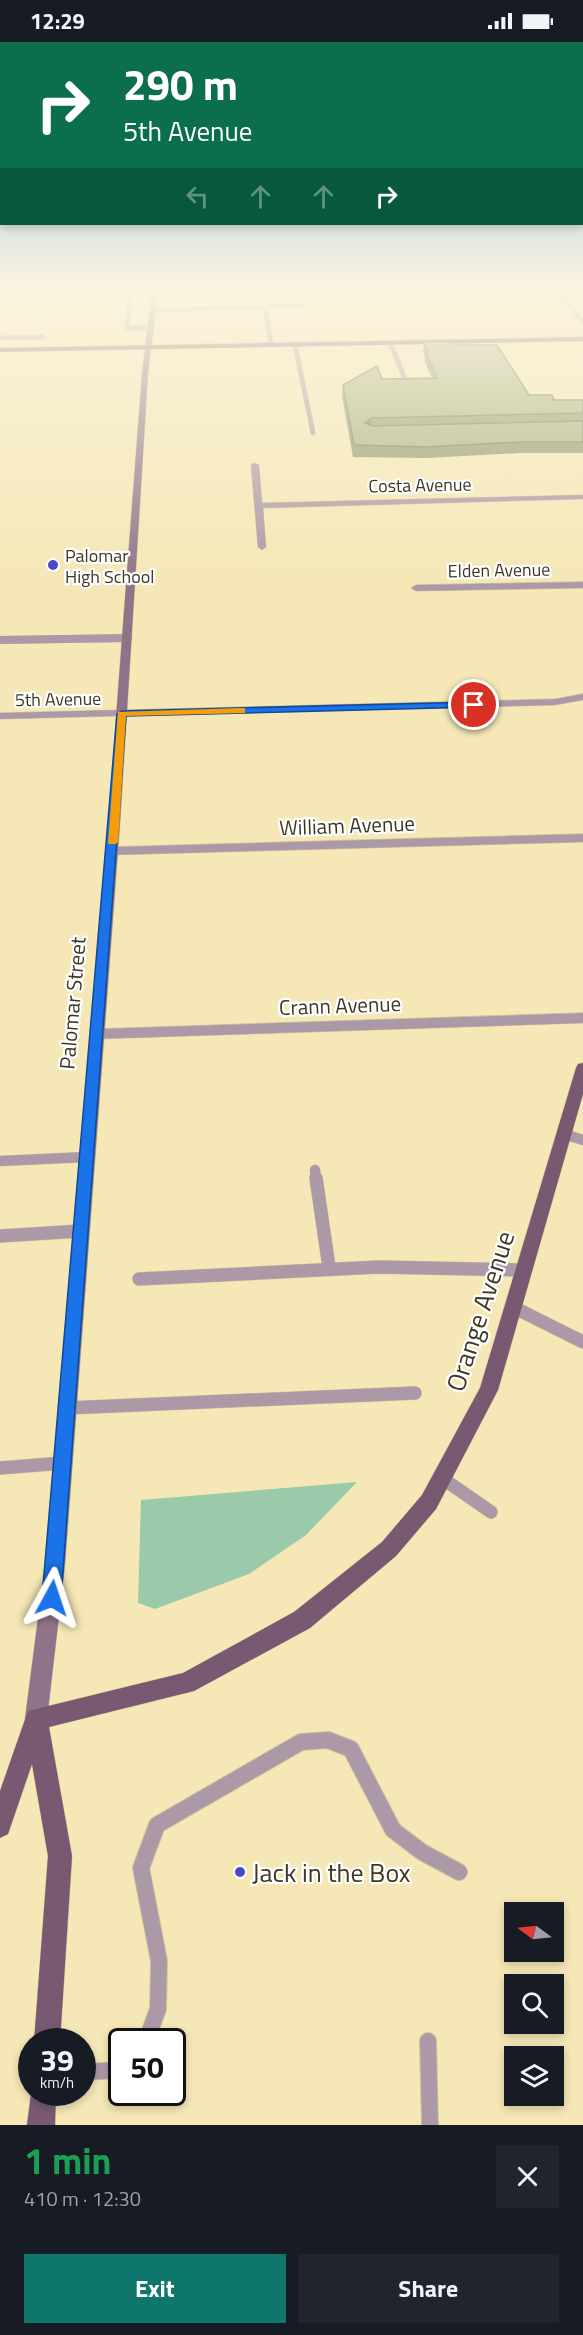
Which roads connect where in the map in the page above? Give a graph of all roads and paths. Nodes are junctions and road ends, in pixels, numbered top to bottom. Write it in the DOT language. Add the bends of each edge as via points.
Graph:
graph roads {
  1 [pos="145,387"];
  2 [pos="304,387"];
  3 [pos="314,433"];
  4 [pos="255,465"];
  5 [pos="583,497"];
  6 [pos="258,506"];
  7 [pos="262,547"];
  8 [pos="583,585"];
  9 [pos="416,588"];
  10 [pos="128,638"];
  11 [pos="0,640"];
  12 [pos="583,697"];
  13 [pos="122,714"];
  14 [pos="0,716"];
  15 [pos="583,838"];
  16 [pos="111,851"];
  17 [pos="583,1018"];
  18 [pos="97,1034"];
  19 [pos="583,1068"];
  20 [pos="564,1134"];
  21 [pos="583,1140"];
  22 [pos="87,1157"];
  23 [pos="0,1161"];
  24 [pos="315,1170"];
  25 [pos="80,1231"];
  26 [pos="0,1236"];
  27 [pos="329,1268"];
  28 [pos="524,1270"];
  29 [pos="139,1279"];
  30 [pos="513,1308"];
  31 [pos="583,1342"];
  32 [pos="415,1393"];
  33 [pos="67,1408"];
  34 [pos="63,1463"];
  35 [pos="0,1468"];
  36 [pos="442,1478"];
  37 [pos="491,1512"];
  38 [pos="36,1719"];
  39 [pos="0,1826"];
  40 [pos="459,1872"];
  41 [pos="47,2028"];
  42 [pos="151,2028"];
  43 [pos="428,2041"];
  44 [pos="42,2106"];
  45 [pos="41,2125"];
  46 [pos="430,2125"];
  1 -- 10 [label="main road, Palomar Street"];
  2 -- 3 [label="lane"];
  4 -- 6 [label="street"];
  5 -- 6 [label="street, Costa Avenue"];
  6 -- 7 [label="street"];
  8 -- 9 [label="street, Elden Avenue"];
  10 -- 11 [label="lane"];
  10 -- 13 [label="main road, Palomar Street"];
  12 -- 13 [label="street, 5th Avenue" via="555,702"];
  13 -- 14 [label="street, 5th Avenue"];
  13 -- 16 [label="main road, Palomar Street"];
  15 -- 16 [label="street, William Avenue"];
  16 -- 18 [label="main road, Palomar Street"];
  17 -- 18 [label="street, Crann Avenue"];
  18 -- 22 [label="main road, Palomar Street"];
  19 -- 20 [label="main road, Orange Avenue"];
  20 -- 21 [label="lane"];
  20 -- 28 [label="main road, Orange Avenue"];
  22 -- 23 [label="lane"];
  22 -- 25 [label="main road, Palomar Street"];
  24 -- 27 [label="lane"];
  25 -- 26 [label="lane"];
  25 -- 33 [label="main road, Palomar Street"];
  27 -- 28 [label="lane" via="463,1266"];
  27 -- 29 [label="lane"];
  28 -- 30 [label="main road, Orange Avenue"];
  30 -- 31 [label="lane"];
  30 -- 36 [label="main road, Orange Avenue" via="489,1390"];
  32 -- 33 [label="lane"];
  33 -- 34 [label="main road, Palomar Street"];
  34 -- 35 [label="lane"];
  34 -- 38 [label="main road, Palomar Street" via="50,1616"];
  36 -- 37 [label="lane"];
  36 -- 38 [label="main road, Orange Avenue" via="429,1502 389,1549 302,1620 186,1683"];
  38 -- 39 [label="main road, Palomar Street"];
  38 -- 41 [label="main road, Palomar Street" via="60,1856"];
  40 -- 42 [label="lane" via="393,1830 351,1749 328,1740 301,1742 157,1825 141,1868 159,1961 158,2009"];
  43 -- 46 [label="lane"];
  44 -- 45 [label="main road"];
}
